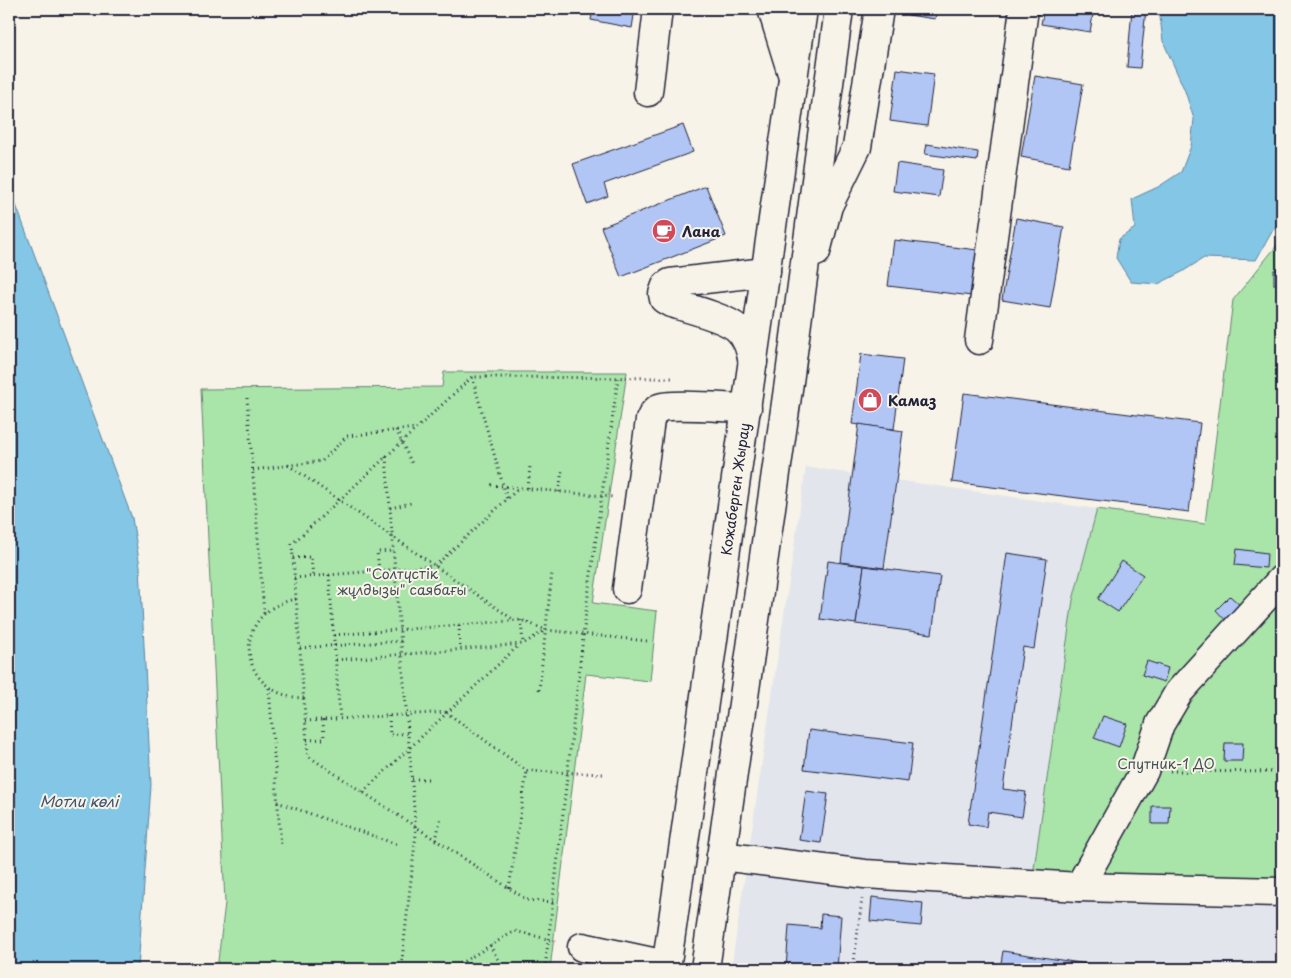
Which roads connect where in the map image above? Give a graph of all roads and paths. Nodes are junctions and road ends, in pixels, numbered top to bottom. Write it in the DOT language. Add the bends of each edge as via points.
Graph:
graph roads {
  1 [pos="658,9"];
  2 [pos="772,9"];
  3 [pos="803,9"];
  4 [pos="839,9"];
  5 [pos="879,9"];
  6 [pos="1024,9"];
  7 [pos="794,80"];
  8 [pos="648,92"];
  9 [pos="821,141"];
  10 [pos="852,158"];
  11 [pos="766,272"];
  12 [pos="979,340"];
  13 [pos="794,344"];
  14 [pos="753,362"];
  15 [pos="472,377"];
  16 [pos="618,378"];
  17 [pos="680,378"];
  18 [pos="248,398"];
  19 [pos="747,408"];
  20 [pos="417,428"];
  21 [pos="396,430"];
  22 [pos="402,442"];
  23 [pos="386,457"];
  24 [pos="288,465"];
  25 [pos="413,466"];
  26 [pos="530,466"];
  27 [pos="253,470"];
  28 [pos="562,470"];
  29 [pos="491,485"];
  30 [pos="504,486"];
  31 [pos="519,488"];
  32 [pos="528,488"];
  33 [pos="559,492"];
  34 [pos="602,496"];
  35 [pos="507,499"];
  36 [pos="339,500"];
  37 [pos="639,500"];
  38 [pos="411,503"];
  39 [pos="390,508"];
  40 [pos="393,537"];
  41 [pos="394,551"];
  42 [pos="293,558"];
  43 [pos="435,566"];
  44 [pos="395,569"];
  45 [pos="379,570"];
  46 [pos="552,574"];
  47 [pos="329,575"];
  48 [pos="313,576"];
  49 [pos="294,578"];
  50 [pos="1282,579"];
  51 [pos="627,589"];
  52 [pos="296,599"];
  53 [pos="264,614"];
  54 [pos="515,620"];
  55 [pos="521,620"];
  56 [pos="458,625"];
  57 [pos="400,630"];
  58 [pos="546,630"];
  59 [pos="584,634"];
  60 [pos="334,635"];
  61 [pos="401,641"];
  62 [pos="647,641"];
  63 [pos="521,644"];
  64 [pos="335,646"];
  65 [pos="300,648"];
  66 [pos="460,649"];
  67 [pos="402,654"];
  68 [pos="336,660"];
  69 [pos="269,688"];
  70 [pos="540,690"];
  71 [pos="304,698"];
  72 [pos="447,712"];
  73 [pos="407,714"];
  74 [pos="389,716"];
  75 [pos="340,719"];
  76 [pos="323,720"];
  77 [pos="305,722"];
  78 [pos="408,734"];
  79 [pos="307,740"];
  80 [pos="409,748"];
  81 [pos="527,771"];
  82 [pos="1144,771"];
  83 [pos="568,772"];
  84 [pos="1282,772"];
  85 [pos="604,774"];
  86 [pos="412,779"];
  87 [pos="432,779"];
  88 [pos="363,792"];
  89 [pos="277,802"];
  90 [pos="441,816"];
  91 [pos="416,827"];
  92 [pos="436,840"];
  93 [pos="396,844"];
  94 [pos="281,846"];
  95 [pos="721,856"];
  96 [pos="865,874"];
  97 [pos="1079,887"];
  98 [pos="509,888"];
  99 [pos="1282,892"];
  100 [pos="553,902"];
  101 [pos="549,940"];
  102 [pos="490,946"];
  103 [pos="582,946"];
  104 [pos="666,967"];
  105 [pos="401,969"];
  106 [pos="451,969"];
  107 [pos="503,969"];
  108 [pos="545,969"];
  109 [pos="705,969"];
  110 [pos="853,969"];
  1 -- 8 [label="main road"];
  2 -- 7 [label="main road"];
  3 -- 7 [label="main road, Кожаберген Жырау"];
  4 -- 9 [label="main road"];
  5 -- 10 [label="main road" via="857,147"];
  6 -- 12 [label="main road"];
  7 -- 11 [label="main road, Кожаберген Жырау"];
  9 -- 10 [label="main road" via="825,157 834,164 844,164"];
  9 -- 13 [label="main road"];
  10 -- 13 [label="main road" via="834,190 823,223"];
  11 -- 14 [label="main road, Кожаберген Жырау"];
  11 -- 14 [label="main road" via="670,283 663,294 668,302 736,327 746,341"];
  13 -- 95 [label="main road"];
  14 -- 19 [label="main road, Кожаберген Жырау"];
  15 -- 16 [label="path"];
  15 -- 20 [label="path"];
  15 -- 30 [label="path"];
  16 -- 17 [label="path"];
  16 -- 34 [label="path"];
  18 -- 27 [label="path"];
  19 -- 37 [label="main road" via="670,406 657,409 650,420"];
  19 -- 104 [label="main road, Кожаберген Жырау"];
  20 -- 21 [label="path"];
  20 -- 22 [label="path"];
  21 -- 22 [label="path"];
  21 -- 24 [label="path" via="347,436 322,461"];
  22 -- 23 [label="path"];
  22 -- 25 [label="path"];
  23 -- 36 [label="path"];
  23 -- 39 [label="path"];
  24 -- 27 [label="path"];
  24 -- 36 [label="path"];
  26 -- 32 [label="path"];
  27 -- 53 [label="path"];
  28 -- 33 [label="path"];
  29 -- 30 [label="path"];
  30 -- 31 [label="path"];
  30 -- 35 [label="path"];
  31 -- 32 [label="path"];
  31 -- 35 [label="path"];
  32 -- 33 [label="path"];
  33 -- 34 [label="path"];
  34 -- 37 [label="path"];
  34 -- 59 [label="path"];
  35 -- 43 [label="path"];
  36 -- 40 [label="path"];
  36 -- 42 [label="path" via="292,544"];
  37 -- 51 [label="main road"];
  38 -- 39 [label="path"];
  39 -- 40 [label="path"];
  40 -- 41 [label="path"];
  40 -- 43 [label="path"];
  41 -- 44 [label="path"];
  41 -- 45 [label="path" via="377,552"];
  42 -- 48 [label="path" via="311,557"];
  42 -- 49 [label="path"];
  43 -- 44 [label="path"];
  43 -- 54 [label="path"];
  44 -- 45 [label="path"];
  44 -- 57 [label="path"];
  45 -- 47 [label="path"];
  46 -- 58 [label="path"];
  47 -- 48 [label="path"];
  47 -- 60 [label="path"];
  48 -- 49 [label="path"];
  49 -- 52 [label="path"];
  50 -- 82 [label="main road" via="1179,692 1160,724"];
  52 -- 53 [label="path" via="274,605"];
  52 -- 65 [label="path"];
  53 -- 69 [label="path" via="253,630 249,652 256,673"];
  54 -- 55 [label="path"];
  54 -- 56 [label="path"];
  55 -- 58 [label="path"];
  55 -- 63 [label="path"];
  56 -- 57 [label="path"];
  56 -- 66 [label="path"];
  57 -- 60 [label="path"];
  57 -- 61 [label="path"];
  58 -- 59 [label="path"];
  58 -- 63 [label="path"];
  58 -- 70 [label="path"];
  59 -- 62 [label="path"];
  59 -- 83 [label="path"];
  60 -- 64 [label="path"];
  61 -- 64 [label="path"];
  61 -- 67 [label="path"];
  63 -- 66 [label="path"];
  63 -- 72 [label="path"];
  64 -- 65 [label="path"];
  64 -- 68 [label="path"];
  65 -- 71 [label="path"];
  66 -- 67 [label="path"];
  67 -- 68 [label="path"];
  67 -- 73 [label="path"];
  68 -- 75 [label="path"];
  69 -- 71 [label="path" via="281,695"];
  69 -- 89 [label="path"];
  71 -- 77 [label="path"];
  72 -- 73 [label="path"];
  72 -- 80 [label="path"];
  72 -- 81 [label="path"];
  73 -- 74 [label="path"];
  73 -- 78 [label="path"];
  74 -- 75 [label="path"];
  74 -- 78 [label="path" via="390,735"];
  75 -- 76 [label="path"];
  76 -- 77 [label="path"];
  76 -- 79 [label="path" via="324,739"];
  77 -- 79 [label="path"];
  78 -- 80 [label="path"];
  79 -- 88 [label="path" via="308,756"];
  80 -- 86 [label="path"];
  80 -- 88 [label="path"];
  81 -- 83 [label="path"];
  81 -- 98 [label="path"];
  82 -- 84 [label="path"];
  82 -- 97 [label="main road"];
  83 -- 85 [label="path"];
  83 -- 100 [label="path"];
  86 -- 87 [label="path"];
  86 -- 91 [label="path"];
  88 -- 91 [label="path"];
  89 -- 93 [label="path"];
  89 -- 94 [label="path"];
  90 -- 92 [label="path"];
  91 -- 92 [label="path"];
  91 -- 105 [label="path"];
  92 -- 98 [label="path"];
  95 -- 96 [label="main road"];
  95 -- 109 [label="main road"];
  96 -- 97 [label="main road"];
  96 -- 110 [label="path"];
  97 -- 99 [label="main road"];
  98 -- 100 [label="path" via="527,900"];
  100 -- 101 [label="path"];
  101 -- 102 [label="path" via="515,931"];
  101 -- 103 [label="path"];
  101 -- 108 [label="path"];
  102 -- 106 [label="path"];
  102 -- 107 [label="path"];
  103 -- 104 [label="main road"];
}
